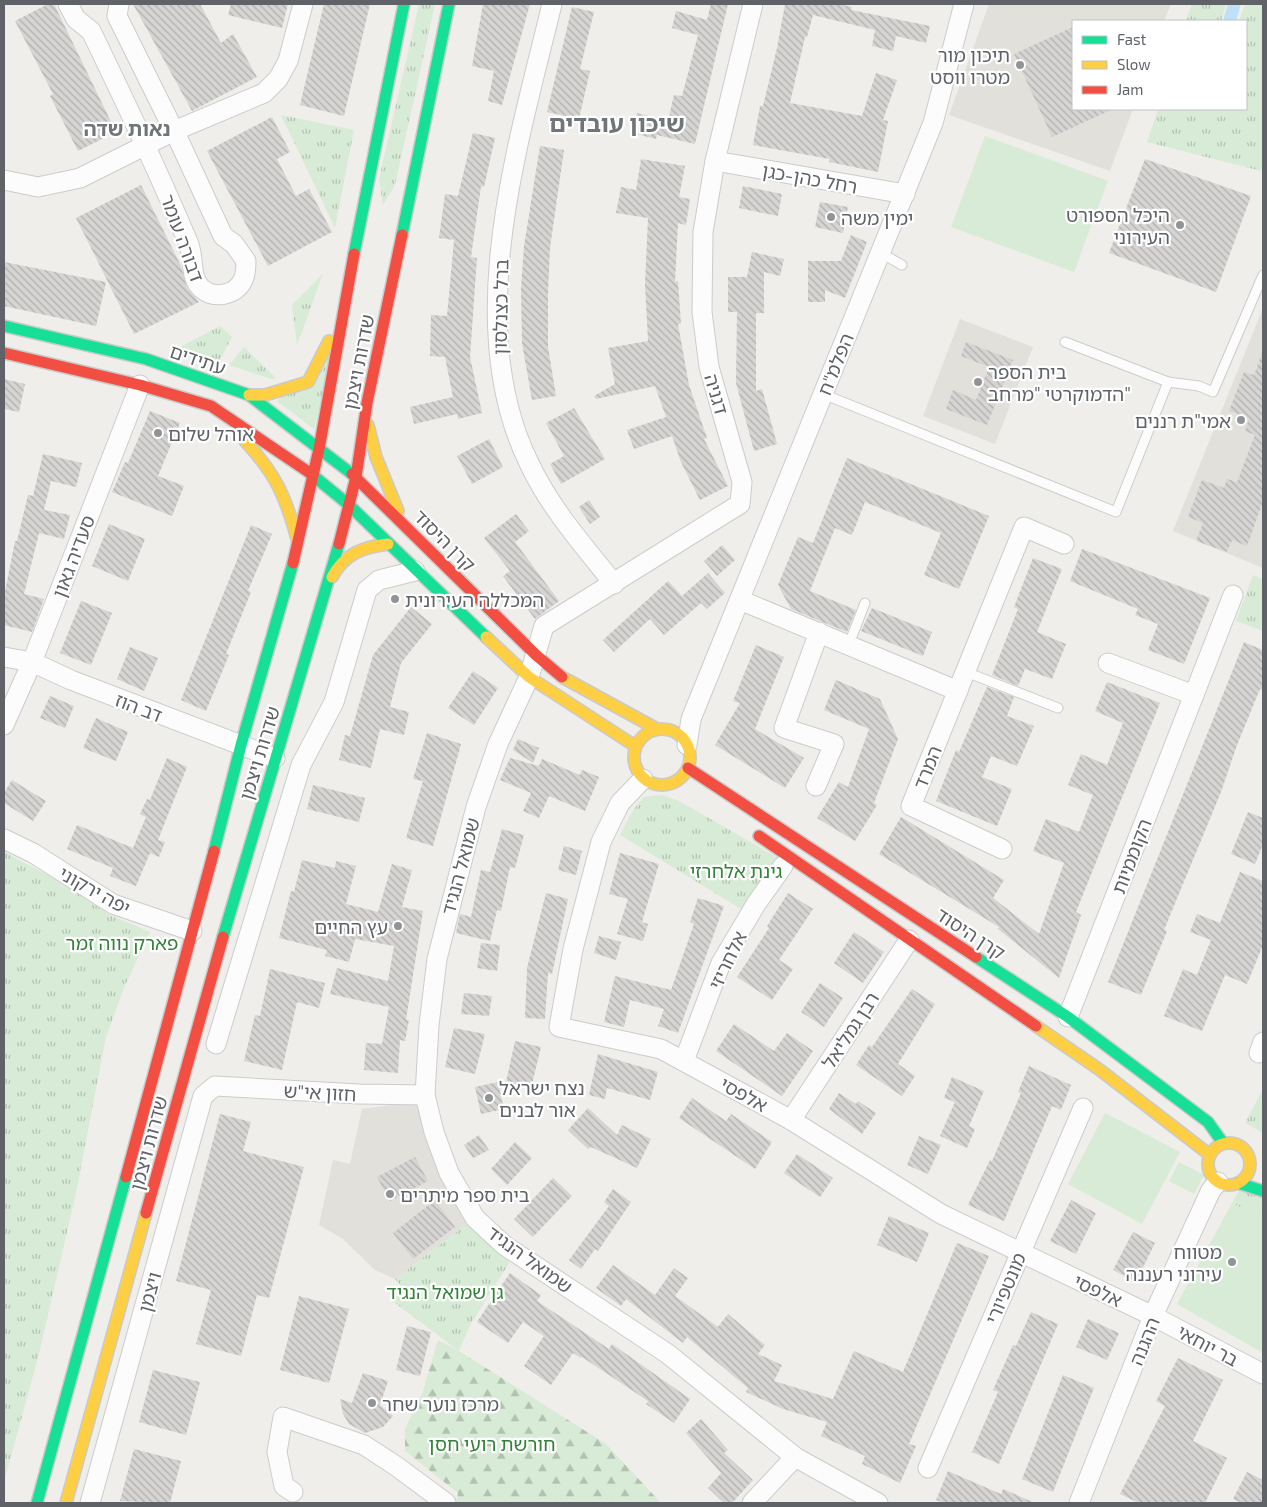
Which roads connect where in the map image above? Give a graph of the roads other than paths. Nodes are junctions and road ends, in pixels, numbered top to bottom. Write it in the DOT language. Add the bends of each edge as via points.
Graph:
graph roads {
  1 [pos="68,4"];
  2 [pos="118,4"];
  3 [pos="302,4"];
  4 [pos="404,4"];
  5 [pos="449,4"];
  6 [pos="552,4"];
  7 [pos="753,4"];
  8 [pos="964,4"];
  9 [pos="174,131"];
  10 [pos="146,144"];
  11 [pos="715,162"];
  12 [pos="4,180"];
  13 [pos="905,194"];
  14 [pos="881,253"];
  15 [pos="902,265"];
  16 [pos="1263,275"];
  17 [pos="345,304"];
  18 [pos="4,326"];
  19 [pos="1065,342"];
  20 [pos="4,353"];
  21 [pos="1168,382"];
  22 [pos="140,385"];
  23 [pos="823,394"];
  24 [pos="249,395"];
  25 [pos="367,403"];
  26 [pos="211,406"];
  27 [pos="319,450"];
  28 [pos="313,476"];
  29 [pos="356,476"];
  30 [pos="349,505"];
  31 [pos="407,527"];
  32 [pos="388,544"];
  33 [pos="1064,544"];
  34 [pos="298,546"];
  35 [pos="415,570"];
  36 [pos="614,584"];
  37 [pos="326,589"];
  38 [pos="1233,595"];
  39 [pos="740,600"];
  40 [pos="865,603"];
  41 [pos="819,632"];
  42 [pos="849,644"];
  43 [pos="536,655"];
  44 [pos="4,657"];
  45 [pos="32,662"];
  46 [pos="1108,663"];
  47 [pos="966,672"];
  48 [pos="529,677"];
  49 [pos="958,691"];
  50 [pos="1194,696"];
  51 [pos="1058,708"];
  52 [pos="692,719"];
  53 [pos="4,725"];
  54 [pos="662,729"];
  55 [pos="241,745"];
  56 [pos="687,745"];
  57 [pos="635,746"];
  58 [pos="275,758"];
  59 [pos="688,768"];
  60 [pos="643,779"];
  61 [pos="816,786"];
  62 [pos="750,830"];
  63 [pos="4,839"];
  64 [pos="1002,850"];
  65 [pos="783,866"];
  66 [pos="192,931"];
  67 [pos="909,940"];
  68 [pos="1068,1017"];
  69 [pos="216,1044"];
  70 [pos="684,1061"];
  71 [pos="215,1086"];
  72 [pos="425,1095"];
  73 [pos="1083,1108"];
  74 [pos="791,1120"];
  75 [pos="1223,1143"];
  76 [pos="1210,1155"];
  77 [pos="1250,1159"];
  78 [pos="1263,1167"];
  79 [pos="1218,1182"];
  80 [pos="1238,1183"];
  81 [pos="1263,1190"];
  82 [pos="1020,1253"];
  83 [pos="1154,1316"];
  84 [pos="1263,1374"];
  85 [pos="795,1457"];
  86 [pos="928,1468"];
  87 [pos="293,1492"];
  88 [pos="37,1503"];
  89 [pos="66,1503"];
  90 [pos="90,1503"];
  91 [pos="446,1503"];
  92 [pos="752,1503"];
  93 [pos="878,1503"];
  94 [pos="1078,1503"];
  1 -- 10 [label="street, דבורה עומר" via="76,19 91,31"];
  2 -- 9 [label="street, דבורה עומר" via="117,16"];
  3 -- 9 [label="street" via="288,61 278,79 264,93"];
  4 -- 17 [label="main road, שדרות ויצמן"];
  5 -- 25 [label="main road, שדרות ויצמן"];
  6 -- 36 [label="street, ברל כצנלסון" via="524,120 504,224 496,297 499,369 512,422 529,464 562,518"];
  7 -- 11 [label="street, דגניה"];
  8 -- 13 [label="street, הפלמ\"ח" via="933,123"];
  9 -- 10 [label="street"];
  9 -- 10 [label="street, דבורה עומר" via="223,236 234,244 246,261 243,281 235,290 216,295 202,289 194,278 194,254"];
  10 -- 12 [label="street" via="80,178 38,186"];
  11 -- 13 [label="street, רחל כהן-כגן"];
  11 -- 36 [label="street, דגניה" via="703,232 702,312 709,367 742,482 740,504"];
  13 -- 14 [label="street, הפלמ\"ח"];
  14 -- 15 [label="lane"];
  14 -- 23 [label="street, הפלמ\"ח"];
  16 -- 21 [label="lane" via="1213,392 1199,386"];
  17 -- 24 [label="main road" via="308,382 265,395"];
  17 -- 27 [label="main road, שדרות ויצמן"];
  18 -- 24 [label="main road, עתידים" via="146,359"];
  19 -- 21 [label="lane"];
  20 -- 22 [label="main road"];
  21 -- 23 [label="lane" via="1116,512"];
  22 -- 26 [label="main road"];
  22 -- 45 [label="street, סעדיה גאון"];
  23 -- 39 [label="street, הפלמ\"ח"];
  24 -- 27 [label="main road, עתידים"];
  25 -- 29 [label="main road, שדרות ויצמן"];
  25 -- 31 [label="main road" via="369,432 376,457"];
  26 -- 28 [label="main road"];
  26 -- 34 [label="main road" via="271,468 288,503"];
  27 -- 28 [label="main road, שדרות ויצמן"];
  27 -- 29 [label="main road, עתידים"];
  28 -- 30 [label="main road"];
  28 -- 34 [label="main road, שדרות ויצמן"];
  29 -- 30 [label="main road, שדרות ויצמן"];
  29 -- 31 [label="main road, קרן היסוד"];
  30 -- 32 [label="main road"];
  30 -- 37 [label="main road, שדרות ויצמן"];
  31 -- 43 [label="main road, קרן היסוד"];
  32 -- 35 [label="main road"];
  32 -- 37 [label="main road" via="353,552 339,565"];
  33 -- 47 [label="street, המרד" via="1024,527"];
  34 -- 55 [label="main road, שדרות ויצמן"];
  35 -- 48 [label="main road"];
  35 -- 69 [label="street" via="379,580 367,590 334,702 300,765"];
  36 -- 43 [label="street, דגניה" via="544,626"];
  37 -- 58 [label="main road, שדרות ויצמן"];
  38 -- 50 [label="street, הקוממיות"];
  39 -- 41 [label="street"];
  39 -- 52 [label="street, הפלמ\"ח"];
  40 -- 42 [label="lane"];
  41 -- 42 [label="street"];
  41 -- 61 [label="street" via="784,728 834,744"];
  42 -- 49 [label="street"];
  43 -- 48 [label="street, דגניה"];
  43 -- 54 [label="main road, קרן היסוד" via="566,680"];
  44 -- 45 [label="street, דב הוז"];
  45 -- 53 [label="street, סעדיה גאון"];
  45 -- 55 [label="street, דב הוז"];
  46 -- 50 [label="street"];
  47 -- 49 [label="street, המרד"];
  47 -- 51 [label="lane"];
  48 -- 57 [label="main road"];
  48 -- 72 [label="street, שמואל הנגיד" via="498,744 476,807 450,904 436,969"];
  49 -- 64 [label="street, המרד" via="911,806"];
  50 -- 68 [label="street, הקוממיות"];
  52 -- 54 [label="street" via="684,726"];
  52 -- 56 [label="street, הפלמ\"ח"];
  54 -- 56 [label="main road" via="682,737"];
  54 -- 57 [label="main road" via="640,738"];
  55 -- 58 [label="street, דב הוז"];
  55 -- 66 [label="main road, שדרות ויצמן"];
  56 -- 59 [label="main road"];
  57 -- 60 [label="main road" via="634,764"];
  58 -- 89 [label="main road, שדרות ויצמן"];
  59 -- 60 [label="main road" via="683,782 658,786"];
  59 -- 68 [label="main road, קרן היסוד"];
  60 -- 70 [label="street, אלפסי" via="620,803 601,842 573,949 559,1027 661,1049"];
  62 -- 67 [label="main road"];
  63 -- 66 [label="street, יפה ירקוני" via="33,853 113,904"];
  65 -- 70 [label="street, אלחריזי" via="721,963"];
  66 -- 88 [label="main road, שדרות ויצמן"];
  67 -- 74 [label="street, רבן גמליאל"];
  67 -- 76 [label="main road" via="1100,1070"];
  68 -- 75 [label="main road, קרן היסוד" via="1208,1122"];
  70 -- 74 [label="street, אלפסי"];
  71 -- 72 [label="street, חזון אי\"ש"];
  71 -- 90 [label="street, ויצמן" via="204,1096"];
  72 -- 85 [label="street, שמואל הנגיד" via="448,1173 475,1218 504,1245 668,1354"];
  73 -- 82 [label="street, מונטפיורי"];
  74 -- 82 [label="street, אלפסי" via="941,1214"];
  75 -- 76 [label="main road" via="1216,1146"];
  75 -- 77 [label="main road" via="1243,1147"];
  76 -- 79 [label="main road" via="1209,1172"];
  77 -- 78 [label="main road"];
  77 -- 80 [label="main road" via="1248,1173"];
  79 -- 80 [label="main road" via="1225,1185"];
  79 -- 83 [label="street, ההגנה" via="1211,1190"];
  80 -- 81 [label="main road"];
  82 -- 83 [label="street, אלפסי"];
  82 -- 86 [label="street, מונטפיורי"];
  83 -- 84 [label="street, בר יוחאי"];
  83 -- 94 [label="street, ההגנה"];
  85 -- 92 [label="street"];
  85 -- 93 [label="street, שמואל הנגיד"];
  87 -- 91 [label="street" via="284,1486 277,1452 282,1417 364,1445"];
}
